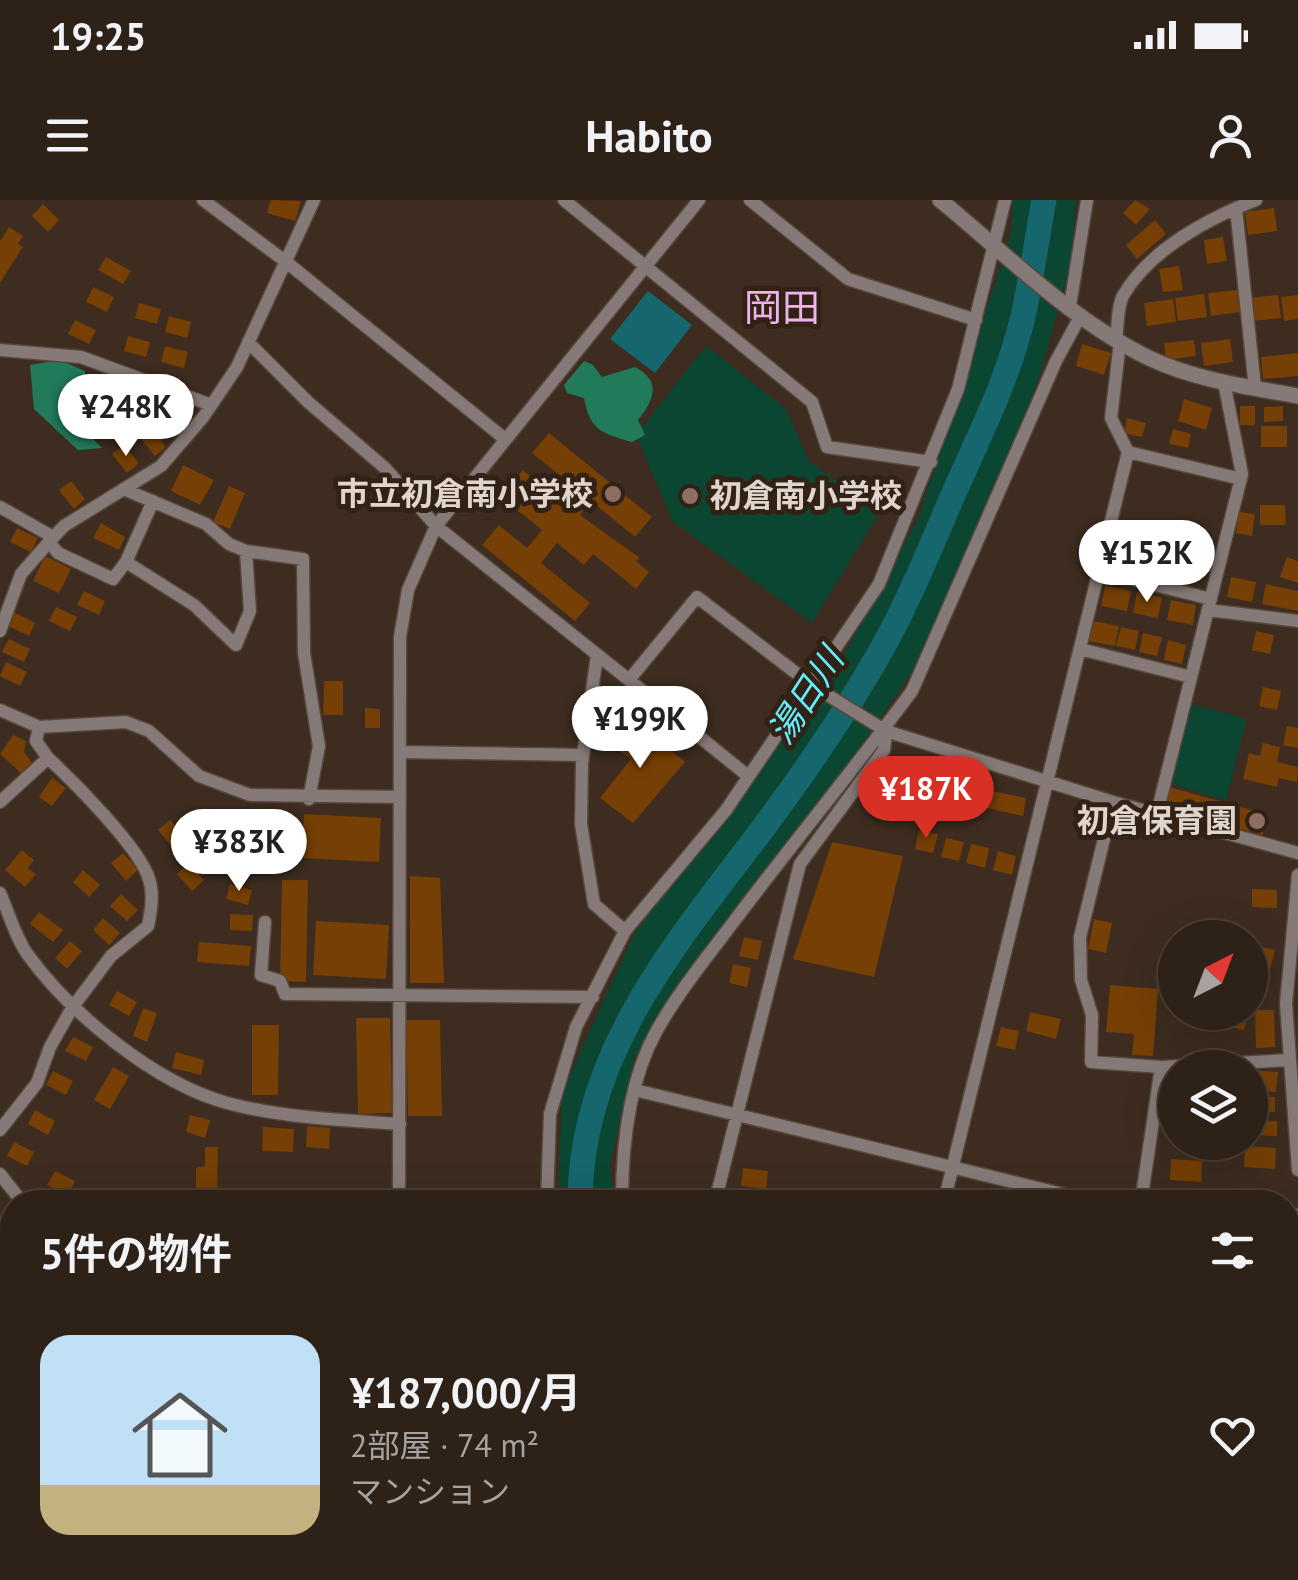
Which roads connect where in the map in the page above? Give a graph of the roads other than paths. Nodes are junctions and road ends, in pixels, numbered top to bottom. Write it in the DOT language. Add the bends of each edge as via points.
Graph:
graph roads {
  1 [pos="203,200"];
  2 [pos="314,200"];
  3 [pos="564,200"];
  4 [pos="699,200"];
  5 [pos="750,200"];
  6 [pos="940,200"];
  7 [pos="1005,200"];
  8 [pos="1087,200"];
  9 [pos="1256,200"];
  10 [pos="1236,208"];
  11 [pos="997,246"];
  12 [pos="285,260"];
  13 [pos="645,267"];
  14 [pos="1072,308"];
  15 [pos="976,320"];
  16 [pos="1118,341"];
  17 [pos="248,342"];
  18 [pos="0,350"];
  19 [pos="1224,382"];
  20 [pos="1255,388"];
  21 [pos="1298,396"];
  22 [pos="211,406"];
  23 [pos="505,439"];
  24 [pos="1128,452"];
  25 [pos="931,462"];
  26 [pos="1241,480"];
  27 [pos="126,490"];
  28 [pos="153,501"];
  29 [pos="0,507"];
  30 [pos="436,526"];
  31 [pos="50,540"];
  32 [pos="246,551"];
  33 [pos="126,562"];
  34 [pos="1099,571"];
  35 [pos="0,582"];
  36 [pos="16,587"];
  37 [pos="1210,604"];
  38 [pos="1298,621"];
  39 [pos="0,631"];
  40 [pos="1080,649"];
  41 [pos="597,655"];
  42 [pos="1191,677"];
  43 [pos="629,680"];
  44 [pos="817,688"];
  45 [pos="0,710"];
  46 [pos="39,728"];
  47 [pos="883,729"];
  48 [pos="400,752"];
  49 [pos="583,754"];
  50 [pos="48,758"];
  51 [pos="748,776"];
  52 [pos="1048,782"];
  53 [pos="400,797"];
  54 [pos="309,799"];
  55 [pos="0,802"];
  56 [pos="1112,802"];
  57 [pos="1157,814"];
  58 [pos="1298,853"];
  59 [pos="1298,875"];
  60 [pos="0,892"];
  61 [pos="264,922"];
  62 [pos="625,932"];
  63 [pos="400,995"];
  64 [pos="592,997"];
  65 [pos="1292,1003"];
  66 [pos="72,1008"];
  67 [pos="1290,1060"];
  68 [pos="1268,1061"];
  69 [pos="1158,1067"];
  70 [pos="1158,1086"];
  71 [pos="635,1090"];
  72 [pos="736,1115"];
  73 [pos="400,1124"];
  74 [pos="0,1130"];
  75 [pos="953,1169"];
  76 [pos="1298,1170"];
  77 [pos="399,1190"];
  78 [pos="547,1190"];
  79 [pos="622,1190"];
  80 [pos="718,1190"];
  81 [pos="947,1190"];
  82 [pos="1043,1190"];
  83 [pos="1142,1190"];
  1 -- 12 [label="street"];
  2 -- 12 [label="street"];
  3 -- 13 [label="street"];
  4 -- 13 [label="street"];
  5 -- 15 [label="street" via="848,279"];
  6 -- 11 [label="street"];
  7 -- 11 [label="street"];
  8 -- 14 [label="street"];
  9 -- 10 [label="street"];
  10 -- 16 [label="street" via="1152,262 1122,296"];
  10 -- 20 [label="street"];
  11 -- 14 [label="street"];
  11 -- 15 [label="street"];
  12 -- 17 [label="street"];
  12 -- 23 [label="street"];
  13 -- 23 [label="street"];
  13 -- 25 [label="street" via="812,402 827,447"];
  14 -- 16 [label="street"];
  14 -- 47 [label="street" via="1056,361 928,662"];
  15 -- 25 [label="street"];
  16 -- 19 [label="street" via="1172,368"];
  16 -- 24 [label="street" via="1111,418"];
  17 -- 22 [label="street"];
  17 -- 30 [label="street" via="386,468"];
  18 -- 22 [label="street" via="81,357"];
  19 -- 20 [label="street"];
  19 -- 26 [label="street"];
  20 -- 21 [label="street"];
  22 -- 27 [label="street" via="161,466"];
  23 -- 30 [label="street"];
  24 -- 26 [label="street"];
  24 -- 34 [label="street"];
  25 -- 44 [label="street" via="879,584"];
  26 -- 37 [label="street"];
  27 -- 28 [label="street"];
  27 -- 31 [label="street"];
  28 -- 32 [label="street"];
  28 -- 33 [label="street"];
  29 -- 31 [label="street"];
  30 -- 41 [label="street"];
  30 -- 48 [label="street" via="408,590 400,637"];
  31 -- 33 [label="street" via="58,553 113,579"];
  31 -- 36 [label="street"];
  32 -- 33 [label="street" via="252,596 236,645 194,605"];
  32 -- 54 [label="street" via="303,559 304,653 319,746"];
  34 -- 37 [label="street"];
  34 -- 40 [label="street"];
  35 -- 36 [label="street"];
  36 -- 39 [label="street"];
  37 -- 38 [label="street"];
  37 -- 42 [label="street"];
  40 -- 42 [label="street"];
  40 -- 52 [label="street"];
  41 -- 43 [label="street"];
  41 -- 49 [label="street"];
  42 -- 57 [label="street"];
  43 -- 44 [label="street" via="696,597"];
  43 -- 51 [label="street"];
  44 -- 47 [label="street"];
  44 -- 51 [label="street"];
  45 -- 46 [label="street"];
  46 -- 50 [label="street" via="36,740"];
  46 -- 54 [label="street" via="126,722 149,731 199,776 250,795"];
  47 -- 52 [label="street"];
  47 -- 71 [label="street" via="690,980 654,1034"];
  47 -- 72 [label="street" via="884,750 800,864"];
  48 -- 49 [label="street"];
  48 -- 53 [label="street"];
  49 -- 62 [label="street" via="581,824 594,904"];
  50 -- 55 [label="street"];
  50 -- 66 [label="street" via="134,854 149,878 152,903 148,926 111,956"];
  51 -- 62 [label="street"];
  52 -- 56 [label="street"];
  52 -- 75 [label="street"];
  53 -- 54 [label="street"];
  53 -- 63 [label="street"];
  56 -- 57 [label="street"];
  56 -- 69 [label="street" via="1080,938 1081,980 1092,1014 1090,1062"];
  57 -- 58 [label="street"];
  59 -- 65 [label="street"];
  60 -- 66 [label="street" via="26,952"];
  61 -- 63 [label="street" via="261,975 280,981 285,994"];
  62 -- 64 [label="street"];
  63 -- 64 [label="street"];
  63 -- 73 [label="street"];
  64 -- 78 [label="street" via="550,1114"];
  65 -- 67 [label="street"];
  66 -- 73 [label="street" via="170,1079 225,1102 320,1119"];
  66 -- 74 [label="street" via="37,1083"];
  67 -- 68 [label="street"];
  67 -- 76 [label="street"];
  70 -- 83 [label="street"];
  71 -- 72 [label="street"];
  71 -- 79 [label="street" via="622,1147"];
  72 -- 75 [label="street"];
  72 -- 80 [label="street"];
  73 -- 77 [label="street"];
  75 -- 81 [label="street"];
  75 -- 82 [label="street"];
}
